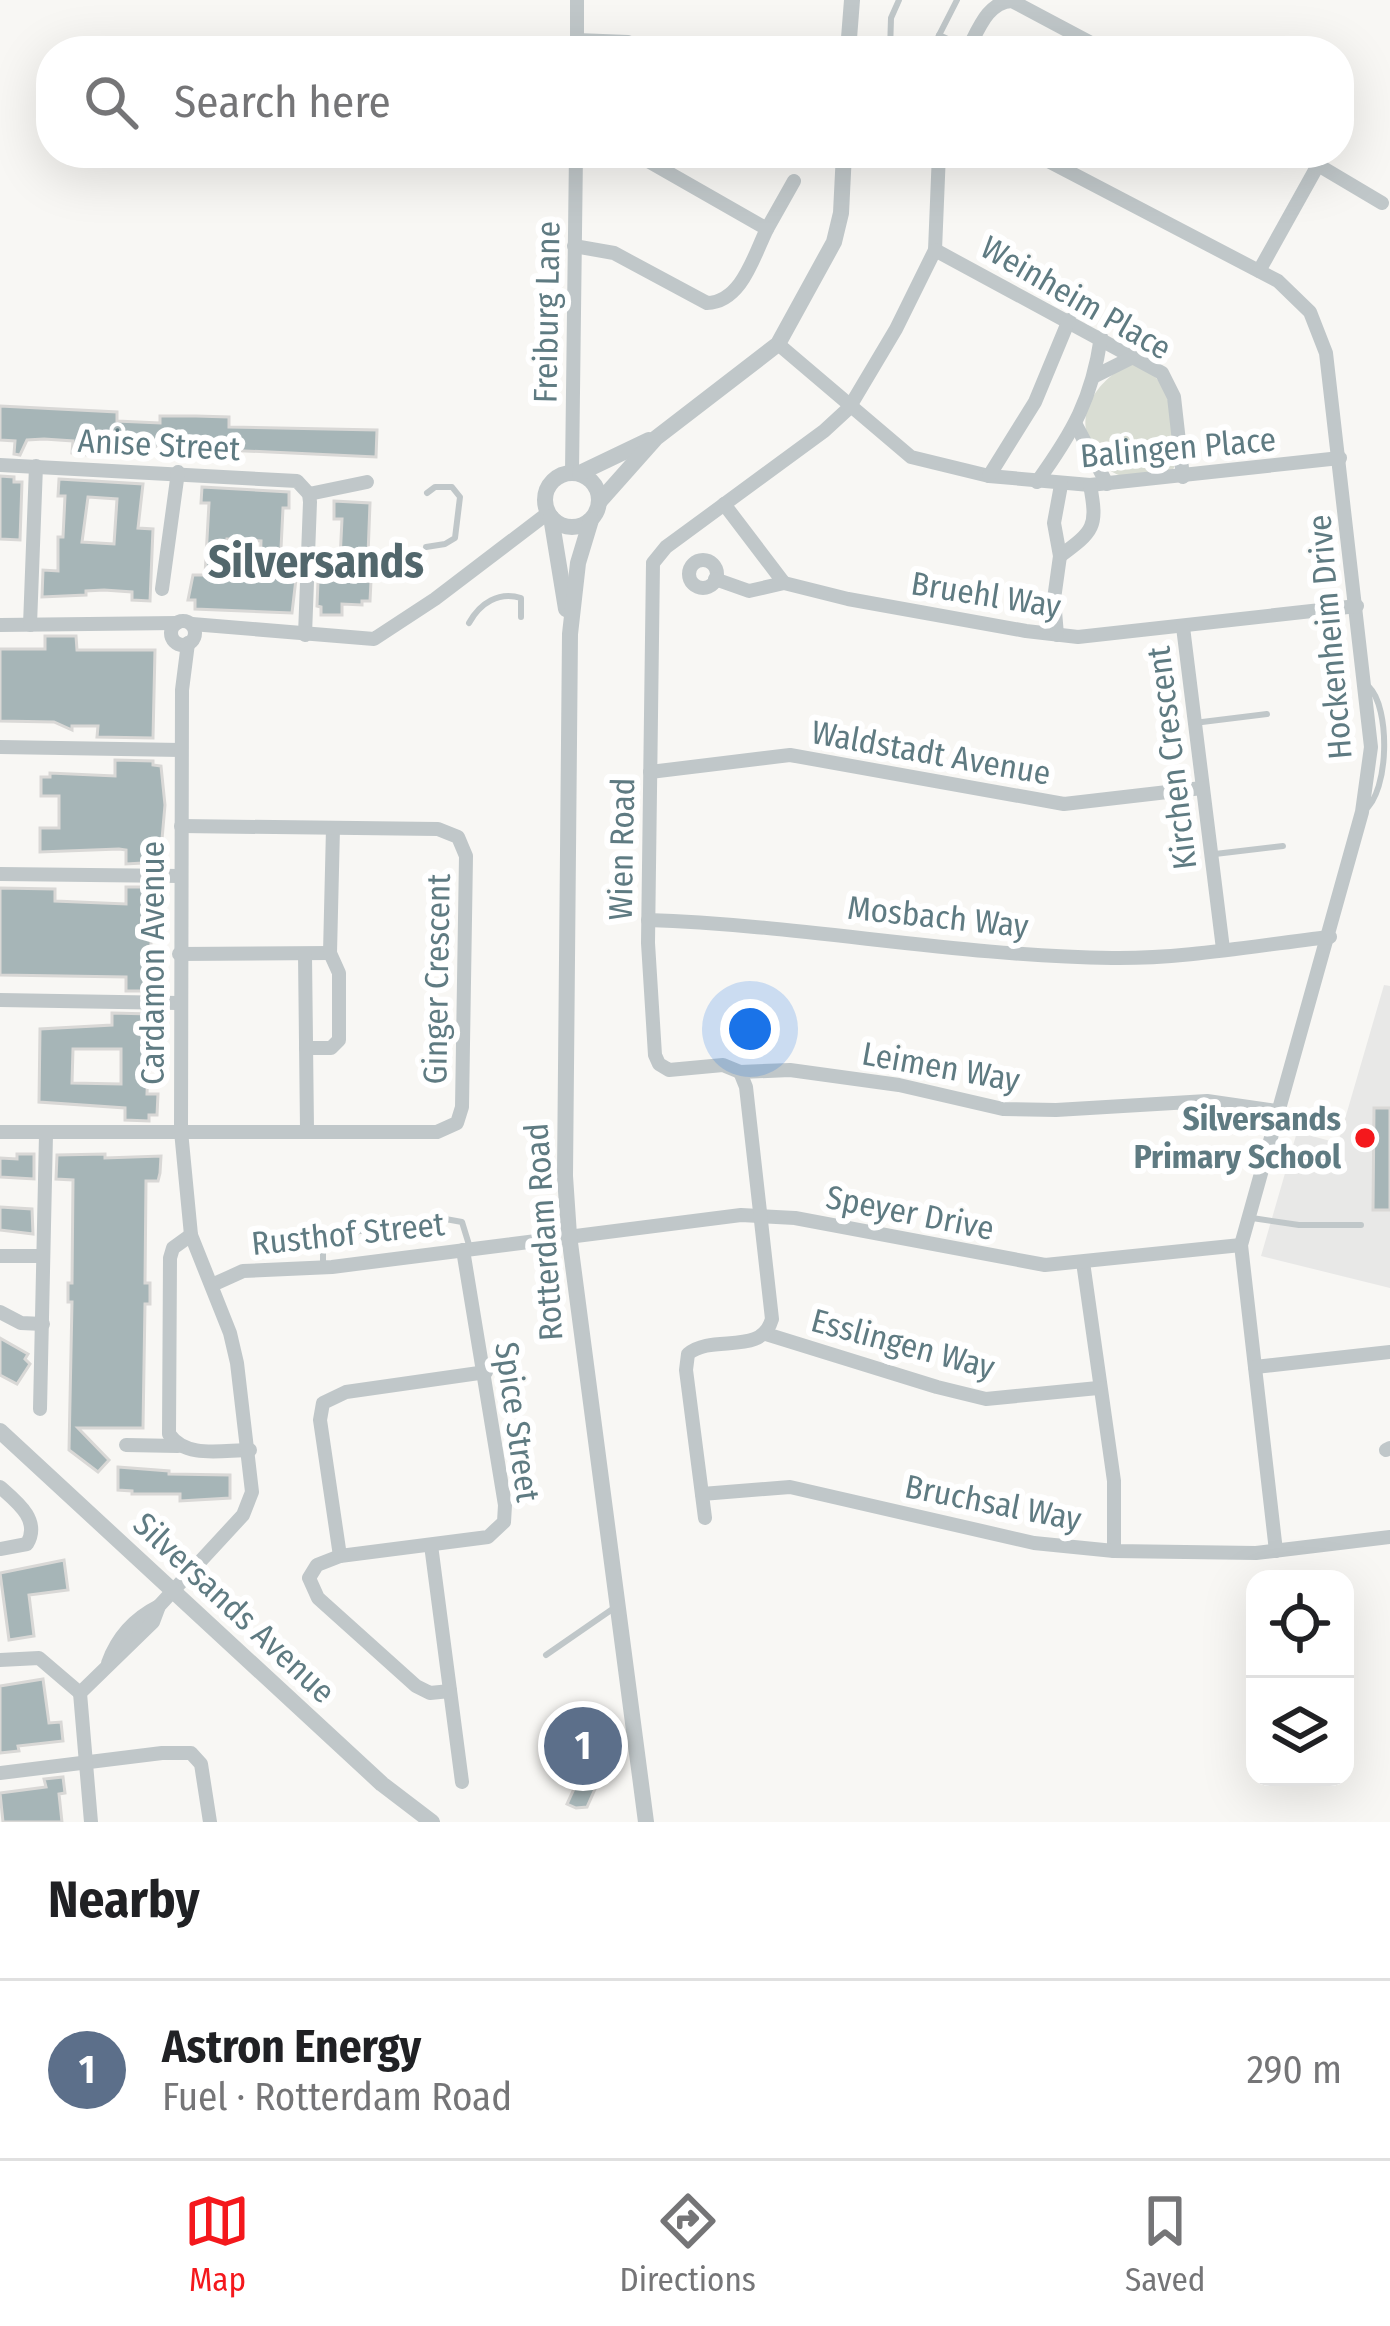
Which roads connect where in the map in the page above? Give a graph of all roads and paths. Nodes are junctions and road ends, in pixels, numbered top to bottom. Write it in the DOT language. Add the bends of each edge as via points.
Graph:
graph roads {
  1 [pos="577,0"];
  2 [pos="852,0"];
  3 [pos="898,0"];
  4 [pos="957,0"];
  5 [pos="940,35"];
  6 [pos="577,36"];
  7 [pos="849,36"];
  8 [pos="890,36"];
  9 [pos="975,36"];
  10 [pos="1078,36"];
  11 [pos="575,168"];
  12 [pos="660,168"];
  13 [pos="843,168"];
  14 [pos="938,168"];
  15 [pos="1062,168"];
  16 [pos="1316,168"];
  17 [pos="1323,168"];
  18 [pos="794,181"];
  19 [pos="1382,203"];
  20 [pos="767,229"];
  21 [pos="574,247"];
  22 [pos="935,250"];
  23 [pos="1259,271"];
  24 [pos="1069,320"];
  25 [pos="1101,338"];
  26 [pos="778,344"];
  27 [pos="1135,356"];
  28 [pos="1095,376"];
  29 [pos="849,408"];
  30 [pos="1076,425"];
  31 [pos="656,438"];
  32 [pos="1340,458"];
  33 [pos="0,465"];
  34 [pos="36,466"];
  35 [pos="178,472"];
  36 [pos="576,472"];
  37 [pos="988,476"];
  38 [pos="1184,477"];
  39 [pos="368,482"];
  40 [pos="1036,482"];
  41 [pos="1061,485"];
  42 [pos="1099,485"];
  43 [pos="427,493"];
  44 [pos="309,494"];
  45 [pos="600,501"];
  46 [pos="724,504"];
  47 [pos="549,515"];
  48 [pos="590,520"];
  49 [pos="426,547"];
  50 [pos="1060,556"];
  51 [pos="716,579"];
  52 [pos="784,583"];
  53 [pos="162,589"];
  54 [pos="1357,606"];
  55 [pos="521,616"];
  56 [pos="469,623"];
  57 [pos="0,625"];
  58 [pos="30,625"];
  59 [pos="1183,627"];
  60 [pos="182,634"];
  61 [pos="570,634"];
  62 [pos="305,635"];
  63 [pos="1057,635"];
  64 [pos="1365,685"];
  65 [pos="1268,714"];
  66 [pos="1387,715"];
  67 [pos="1194,723"];
  68 [pos="0,747"];
  69 [pos="181,750"];
  70 [pos="1381,768"];
  71 [pos="650,772"];
  72 [pos="1202,788"];
  73 [pos="181,826"];
  74 [pos="333,829"];
  75 [pos="1282,847"];
  76 [pos="1211,855"];
  77 [pos="0,874"];
  78 [pos="180,876"];
  79 [pos="648,920"];
  80 [pos="1330,937"];
  81 [pos="1222,949"];
  82 [pos="330,953"];
  83 [pos="179,954"];
  84 [pos="305,955"];
  85 [pos="0,1000"];
  86 [pos="178,1003"];
  87 [pos="306,1048"];
  88 [pos="740,1072"];
  89 [pos="1277,1111"];
  90 [pos="307,1130"];
  91 [pos="181,1131"];
  92 [pos="0,1132"];
  93 [pos="46,1134"];
  94 [pos="762,1214"];
  95 [pos="1248,1217"];
  96 [pos="323,1221"];
  97 [pos="1361,1225"];
  98 [pos="191,1235"];
  99 [pos="569,1235"];
  100 [pos="327,1237"];
  101 [pos="1240,1245"];
  102 [pos="467,1250"];
  103 [pos="0,1256"];
  104 [pos="43,1256"];
  105 [pos="1083,1262"];
  106 [pos="323,1268"];
  107 [pos="212,1285"];
  108 [pos="0,1312"];
  109 [pos="43,1324"];
  110 [pos="766,1334"];
  111 [pos="1390,1352"];
  112 [pos="1255,1367"];
  113 [pos="486,1372"];
  114 [pos="1098,1388"];
  115 [pos="40,1408"];
  116 [pos="0,1431"];
  117 [pos="126,1445"];
  118 [pos="178,1446"];
  119 [pos="250,1450"];
  120 [pos="0,1487"];
  121 [pos="702,1494"];
  122 [pos="705,1518"];
  123 [pos="1390,1537"];
  124 [pos="431,1545"];
  125 [pos="0,1549"];
  126 [pos="1114,1551"];
  127 [pos="1276,1551"];
  128 [pos="340,1556"];
  129 [pos="172,1591"];
  130 [pos="617,1606"];
  131 [pos="546,1655"];
  132 [pos="0,1660"];
  133 [pos="450,1691"];
  134 [pos="80,1693"];
  135 [pos="83,1762"];
  136 [pos="0,1773"];
  137 [pos="462,1783"];
  138 [pos="91,1822"];
  139 [pos="210,1822"];
  140 [pos="432,1822"];
  141 [pos="646,1822"];
  1 -- 6 [label="street"];
  2 -- 7 [label="street"];
  3 -- 8 [label="lane"];
  4 -- 5 [label="lane"];
  9 -- 10 [label="street" via="991,10 1012,1"];
  11 -- 21 [label="street, Freiburg Lane"];
  12 -- 20 [label="street"];
  13 -- 26 [label="street" via="834,242"];
  14 -- 22 [label="street, Wien Road"];
  15 -- 23 [label="street, Hockenheim Drive"];
  16 -- 23 [label="street"];
  17 -- 19 [label="street"];
  18 -- 20 [label="street"];
  20 -- 21 [label="street" via="736,290 712,304 614,253"];
  21 -- 36 [label="street, Freiburg Lane"];
  22 -- 24 [label="street, Weinheim Place"];
  22 -- 29 [label="street, Wien Road"];
  23 -- 32 [label="street, Hockenheim Drive" via="1290,290 1318,325"];
  24 -- 25 [label="street, Weinheim Place"];
  24 -- 37 [label="street" via="1035,402"];
  25 -- 27 [label="street, Weinheim Place"];
  25 -- 28 [label="street"];
  26 -- 29 [label="street, Balingen Place"];
  26 -- 31 [label="street"];
  27 -- 28 [label="street"];
  27 -- 38 [label="street, Weinheim Place" via="1162,373 1172,391"];
  28 -- 30 [label="street"];
  29 -- 37 [label="street, Balingen Place" via="911,457"];
  29 -- 46 [label="street, Wien Road"];
  30 -- 40 [label="street"];
  30 -- 42 [label="street"];
  31 -- 36 [label="street"];
  31 -- 45 [label="street"];
  32 -- 38 [label="street, Balingen Place"];
  32 -- 54 [label="street, Hockenheim Drive"];
  33 -- 34 [label="street, Anise Street"];
  34 -- 35 [label="street, Anise Street"];
  34 -- 58 [label="street"];
  35 -- 44 [label="street, Anise Street" via="286,477"];
  35 -- 53 [label="street"];
  36 -- 45 [label="street" via="595,483"];
  36 -- 47 [label="street" via="547,488"];
  37 -- 40 [label="street, Balingen Place"];
  38 -- 42 [label="street, Balingen Place"];
  39 -- 44 [label="street"];
  40 -- 41 [label="street, Balingen Place"];
  41 -- 42 [label="street, Balingen Place"];
  41 -- 50 [label="street" via="1054,523"];
  42 -- 50 [label="street" via="1095,523"];
  43 -- 49 [label="lane" via="452,487 460,497 455,538"];
  44 -- 62 [label="street"];
  45 -- 48 [label="street"];
  46 -- 52 [label="street"];
  46 -- 71 [label="street, Wien Road" via="652,563"];
  47 -- 48 [label="street" via="570,527"];
  47 -- 61 [label="street, Rotterdam Road"];
  47 -- 62 [label="street" via="380,637"];
  48 -- 61 [label="street, Rotterdam Road"];
  50 -- 63 [label="street"];
  51 -- 52 [label="street, Bruehl Way" via="749,591"];
  52 -- 63 [label="street, Bruehl Way"];
  54 -- 59 [label="street, Kirchen Crescent"];
  54 -- 64 [label="street, Hockenheim Drive"];
  55 -- 56 [label="lane" via="521,598 502,596"];
  57 -- 58 [label="street"];
  58 -- 60 [label="street"];
  59 -- 63 [label="street, Bruehl Way"];
  59 -- 67 [label="street, Kirchen Crescent"];
  60 -- 62 [label="street"];
  60 -- 69 [label="street, Cardamon Avenue"];
  61 -- 99 [label="street, Rotterdam Road"];
  64 -- 66 [label="lane"];
  64 -- 70 [label="street, Hockenheim Drive"];
  65 -- 67 [label="lane"];
  66 -- 70 [label="lane"];
  67 -- 72 [label="street, Kirchen Crescent"];
  68 -- 69 [label="street"];
  69 -- 73 [label="street, Cardamon Avenue"];
  70 -- 80 [label="street, Hockenheim Drive"];
  71 -- 72 [label="street, Waldstadt Avenue" via="790,755 1064,804"];
  71 -- 79 [label="street, Wien Road"];
  72 -- 76 [label="street, Kirchen Crescent"];
  73 -- 74 [label="street, Ginger Crescent"];
  73 -- 78 [label="street, Cardamon Avenue"];
  74 -- 82 [label="street"];
  74 -- 90 [label="street, Ginger Crescent" via="448,830 463,844 462,1107 454,1127 437,1132"];
  75 -- 76 [label="lane"];
  76 -- 81 [label="street, Kirchen Crescent"];
  77 -- 78 [label="street"];
  78 -- 83 [label="street, Cardamon Avenue"];
  79 -- 81 [label="street, Mosbach Way" via="1025,955"];
  79 -- 88 [label="street, Wien Road" via="659,1064"];
  80 -- 81 [label="street"];
  80 -- 89 [label="street, Hockenheim Drive"];
  82 -- 84 [label="street"];
  82 -- 87 [label="street" via="339,973 339,1042"];
  83 -- 84 [label="street"];
  83 -- 86 [label="street, Cardamon Avenue"];
  84 -- 87 [label="street"];
  85 -- 86 [label="street"];
  86 -- 91 [label="street, Cardamon Avenue"];
  87 -- 90 [label="street"];
  88 -- 89 [label="street, Leimen Way" via="790,1070 899,1085 1003,1109 1207,1101"];
  88 -- 94 [label="street"];
  89 -- 95 [label="street, Hockenheim Drive"];
  90 -- 91 [label="street, Ginger Crescent"];
  91 -- 93 [label="street, Ginger Crescent"];
  91 -- 98 [label="street, Cardamon Avenue"];
  92 -- 93 [label="street, Ginger Crescent"];
  93 -- 104 [label="street"];
  94 -- 99 [label="street, Speyer Drive"];
  94 -- 105 [label="street, Speyer Drive" via="1026,1263"];
  94 -- 110 [label="street" via="772,1319"];
  95 -- 97 [label="lane"];
  95 -- 101 [label="street, Hockenheim Drive"];
  96 -- 100 [label="lane"];
  98 -- 107 [label="street, Cardamon Avenue"];
  98 -- 118 [label="street, Cardamon Avenue" via="170,1258 166,1419"];
  99 -- 102 [label="street, Rusthof Street"];
  99 -- 130 [label="street, Rotterdam Road"];
  100 -- 102 [label="lane" via="452,1217 462,1222"];
  100 -- 106 [label="lane"];
  101 -- 105 [label="street, Speyer Drive"];
  101 -- 112 [label="street, Hockenheim Drive"];
  102 -- 106 [label="street, Rusthof Street"];
  102 -- 113 [label="street, Spice Street"];
  103 -- 104 [label="street"];
  104 -- 109 [label="street"];
  105 -- 114 [label="street"];
  106 -- 107 [label="street, Rusthof Street" via="235,1272"];
  107 -- 119 [label="street, Cardamon Avenue" via="237,1363"];
  108 -- 109 [label="street"];
  109 -- 115 [label="street"];
  110 -- 114 [label="street, Esslingen Way" via="986,1399"];
  110 -- 121 [label="street" via="688,1354"];
  111 -- 112 [label="street"];
  112 -- 127 [label="street, Hockenheim Drive"];
  113 -- 124 [label="street, Spice Street" via="506,1517 488,1538"];
  113 -- 128 [label="street" via="346,1392 323,1403"];
  114 -- 126 [label="street" via="1114,1481"];
  116 -- 129 [label="street, Silversands Avenue"];
  117 -- 118 [label="street"];
  118 -- 119 [label="street"];
  119 -- 129 [label="street, Cardamon Avenue" via="246,1510"];
  120 -- 125 [label="street" via="28,1515 32,1535 22,1546"];
  121 -- 122 [label="street"];
  121 -- 126 [label="street, Bruchsal Way" via="790,1487 1042,1545"];
  123 -- 127 [label="street, Bruchsal Way"];
  124 -- 128 [label="street, Spice Street"];
  124 -- 133 [label="street"];
  126 -- 127 [label="street, Bruchsal Way"];
  128 -- 133 [label="street" via="311,1573 319,1598 416,1687"];
  129 -- 134 [label="street, Cardamon Avenue" via="153,1622"];
  129 -- 140 [label="street, Silversands Avenue"];
  130 -- 131 [label="lane"];
  130 -- 141 [label="street, Rotterdam Road"];
  132 -- 134 [label="street" via="39,1658"];
  133 -- 137 [label="street"];
  134 -- 135 [label="street"];
  135 -- 136 [label="street"];
  135 -- 138 [label="street"];
  135 -- 139 [label="street" via="191,1753 201,1764"];
}
